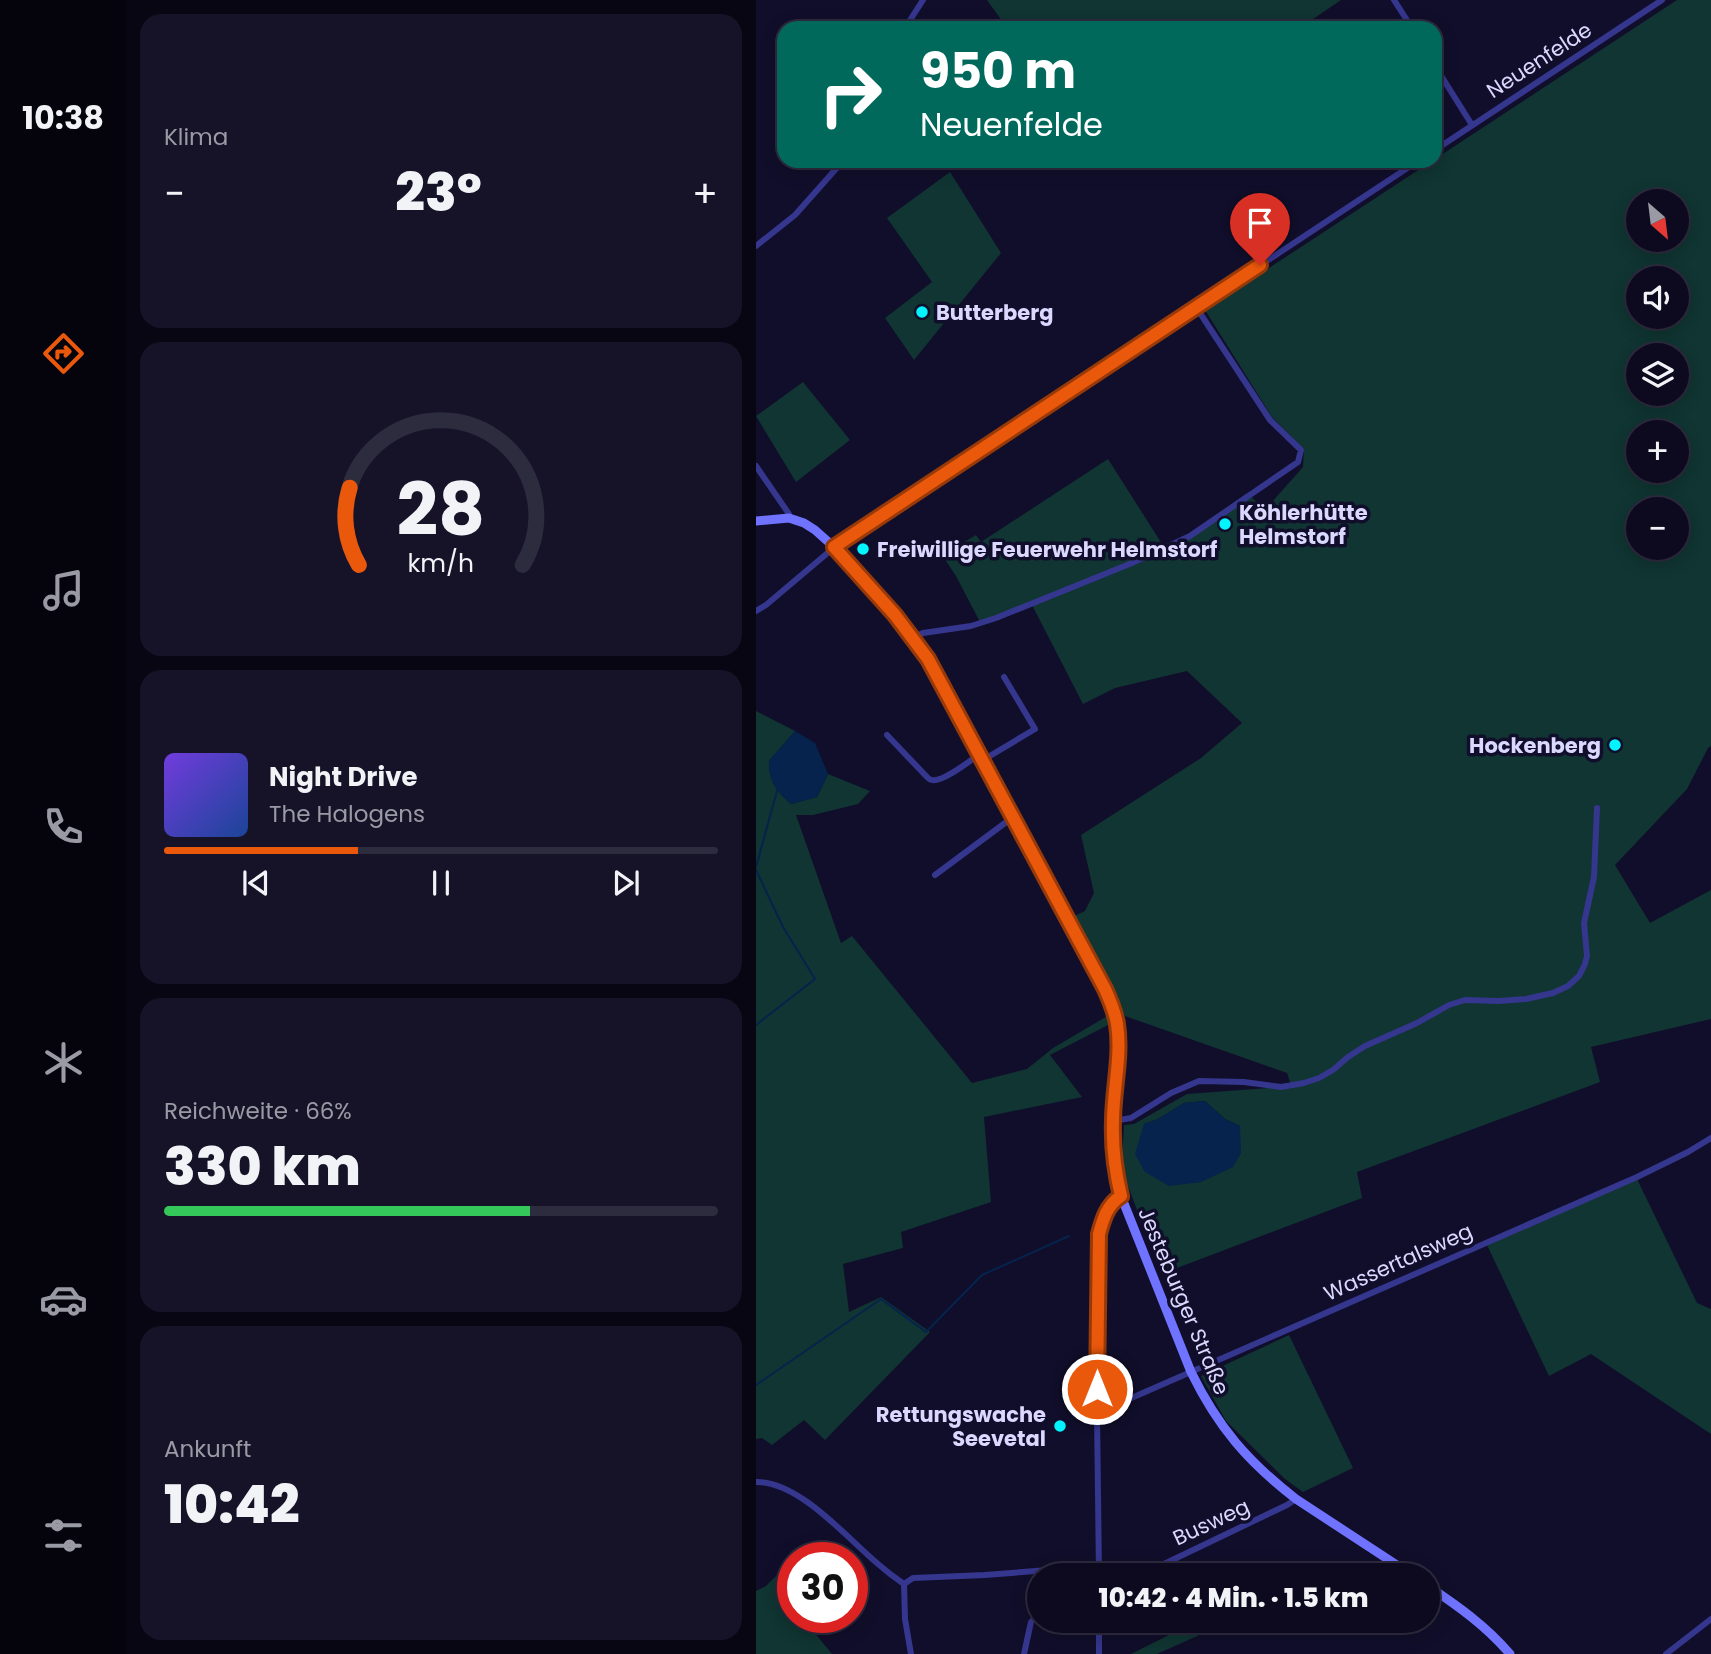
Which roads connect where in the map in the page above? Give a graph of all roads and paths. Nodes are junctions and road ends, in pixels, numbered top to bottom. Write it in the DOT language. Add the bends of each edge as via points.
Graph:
graph roads {
  1 [pos="923,0"];
  2 [pos="1394,0"];
  3 [pos="1662,0"];
  4 [pos="910,21"];
  5 [pos="1408,21"];
  6 [pos="1442,77"];
  7 [pos="1472,125"];
  8 [pos="1442,145"];
  9 [pos="837,168"];
  10 [pos="1407,168"];
  11 [pos="756,246"];
  12 [pos="1196,307"];
  13 [pos="756,466"];
  14 [pos="789,519"];
  15 [pos="756,521"];
  16 [pos="834,547"];
  17 [pos="756,611"];
  18 [pos="914,638"];
  19 [pos="1004,677"];
  20 [pos="887,735"];
  21 [pos="982,757"];
  22 [pos="1597,808"];
  23 [pos="1013,817"];
  24 [pos="935,875"];
  25 [pos="1113,1121"];
  26 [pos="1711,1138"];
  27 [pos="1121,1196"];
  28 [pos="1191,1372"];
  29 [pos="1097,1413"];
  30 [pos="756,1482"];
  31 [pos="1296,1499"];
  32 [pos="1099,1563"];
  33 [pos="1166,1563"];
  34 [pos="1394,1563"];
  35 [pos="1027,1572"];
  36 [pos="904,1584"];
  37 [pos="1440,1594"];
  38 [pos="1711,1619"];
  39 [pos="1029,1633"];
  40 [pos="1099,1633"];
  41 [pos="911,1654"];
  42 [pos="1024,1654"];
  43 [pos="1099,1654"];
  44 [pos="1510,1654"];
  45 [pos="1666,1654"];
  1 -- 4 [label="street"];
  2 -- 5 [label="street"];
  3 -- 7 [label="street, Neuenfelde"];
  6 -- 7 [label="street"];
  7 -- 8 [label="street, Neuenfelde"];
  9 -- 11 [label="street" via="795,215"];
  10 -- 12 [label="street"];
  12 -- 16 [label="street"];
  12 -- 18 [label="street" via="1270,420 1301,450 1298,462 1190,536 1132,563 996,618"];
  13 -- 14 [label="street"];
  14 -- 15 [label="main road"];
  14 -- 16 [label="main road, Jesteburger Straße" via="804,523"];
  16 -- 17 [label="street"];
  16 -- 18 [label="main road, Jesteburger Straße"];
  18 -- 21 [label="main road, Jesteburger Straße"];
  19 -- 21 [label="street" via="1035,729"];
  20 -- 21 [label="street" via="933,780"];
  21 -- 23 [label="main road, Jesteburger Straße"];
  22 -- 25 [label="street" via="1594,877 1584,923 1587,956 1579,976 1568,986 1525,999 1465,1000 1449,1005 1364,1046 1333,1070 1304,1083 1281,1087 1199,1082 1131,1118"];
  23 -- 24 [label="street"];
  23 -- 25 [label="main road, Jesteburger Straße" via="1113,1007 1118,1043"];
  25 -- 27 [label="main road, Jesteburger Straße" via="1113,1154"];
  26 -- 28 [label="street, Wassertalsweg" via="1637,1177"];
  27 -- 28 [label="main road, Jesteburger Straße"];
  27 -- 29 [label="street" via="1103,1218 1099,1234"];
  28 -- 29 [label="street, Wassertalsweg"];
  28 -- 31 [label="main road, Jesteburger Straße" via="1235,1443"];
  29 -- 32 [label="street"];
  30 -- 36 [label="street" via="806,1500"];
  31 -- 33 [label="street, Busweg"];
  31 -- 34 [label="main road, Jesteburger Straße"];
  35 -- 36 [label="street" via="913,1578"];
  36 -- 41 [label="street"];
  37 -- 44 [label="main road" via="1482,1625"];
  38 -- 45 [label="street"];
  39 -- 42 [label="street"];
  40 -- 43 [label="street"];
}
